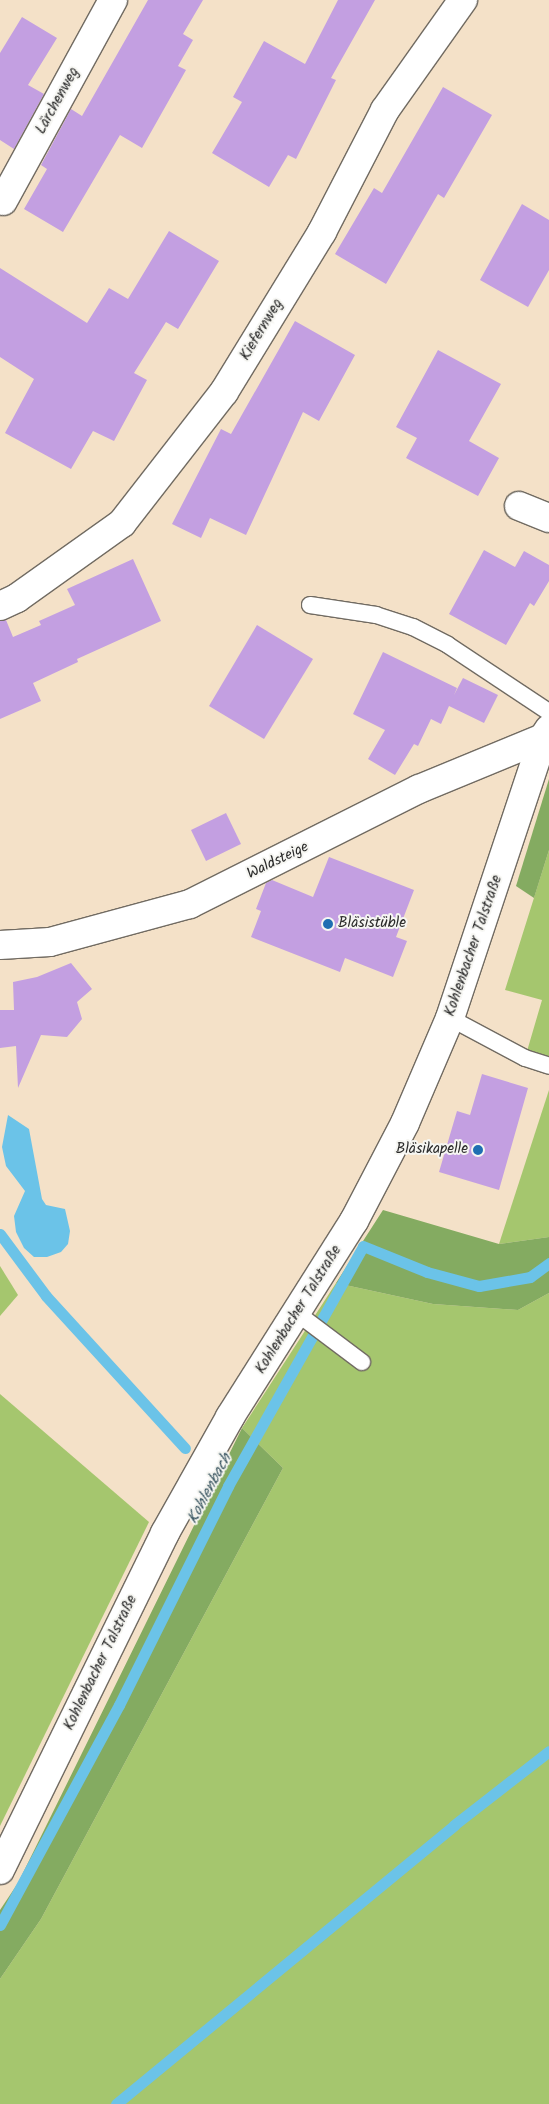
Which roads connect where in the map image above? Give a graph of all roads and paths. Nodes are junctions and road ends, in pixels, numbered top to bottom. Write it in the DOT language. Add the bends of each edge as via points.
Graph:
graph roads {
  1 [pos="113,0"];
  2 [pos="463,0"];
  3 [pos="3,201"];
  4 [pos="519,506"];
  5 [pos="549,518"];
  6 [pos="310,605"];
  7 [pos="0,606"];
  8 [pos="547,726"];
  9 [pos="0,944"];
  10 [pos="450,1018"];
  11 [pos="549,1066"];
  12 [pos="304,1319"];
  13 [pos="362,1362"];
  14 [pos="0,1870"];
  1 -- 3 [label="street, Lärchenweg"];
  2 -- 7 [label="street, Kiefernweg" via="384,110 322,232 224,392 122,524 17,598"];
  4 -- 5 [label="street"];
  6 -- 8 [label="lane" via="376,615 413,627 448,645"];
  8 -- 9 [label="street, Waldsteige" via="190,904 50,942"];
  8 -- 10 [label="street, Kohlenbacher Talstraße"];
  10 -- 11 [label="lane" via="525,1058"];
  10 -- 12 [label="street, Kohlenbacher Talstraße" via="405,1123"];
  12 -- 13 [label="lane"];
  12 -- 14 [label="street, Kohlenbacher Talstraße" via="230,1416 165,1533"];
}
